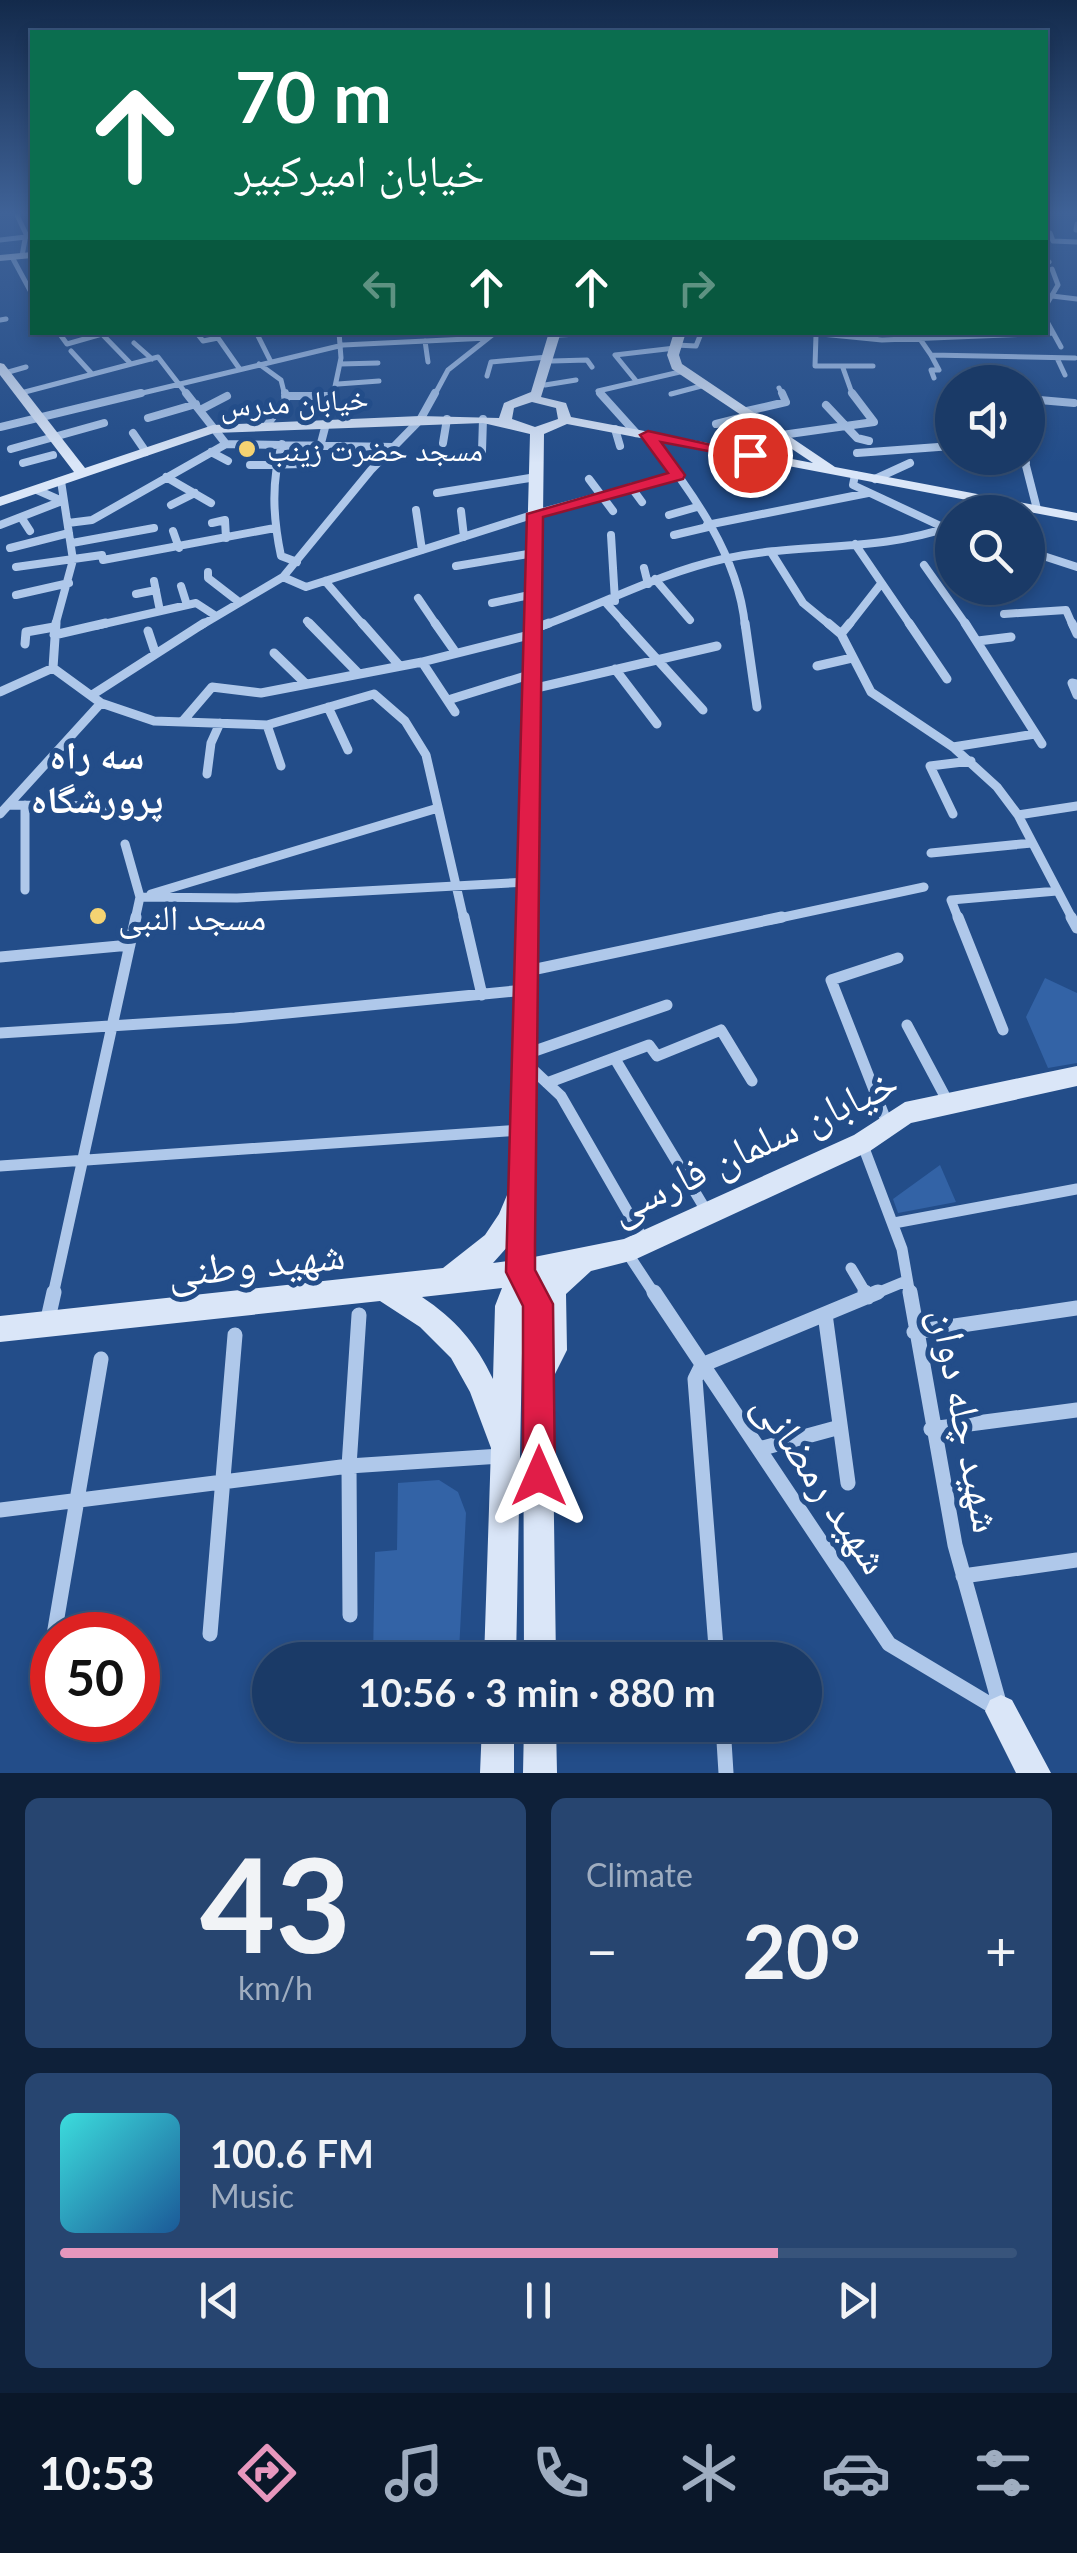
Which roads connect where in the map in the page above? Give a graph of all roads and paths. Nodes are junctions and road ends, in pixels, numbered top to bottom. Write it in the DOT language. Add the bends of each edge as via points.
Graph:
graph roads {
  1 [pos="1048,324"];
  2 [pos="1048,333"];
  3 [pos="1052,333"];
  4 [pos="60,335"];
  5 [pos="98,335"];
  6 [pos="102,335"];
  7 [pos="217,335"];
  8 [pos="257,335"];
  9 [pos="340,335"];
  10 [pos="492,335"];
  11 [pos="557,335"];
  12 [pos="812,335"];
  13 [pos="997,335"];
  14 [pos="436,336"];
  15 [pos="700,336"];
  16 [pos="816,336"];
  17 [pos="891,336"];
  18 [pos="985,336"];
  19 [pos="488,338"];
  20 [pos="920,339"];
  21 [pos="425,341"];
  22 [pos="677,342"];
  23 [pos="134,343"];
  24 [pos="343,345"];
  25 [pos="1061,347"];
  26 [pos="516,348"];
  27 [pos="71,351"];
  28 [pos="996,352"];
  29 [pos="931,355"];
  30 [pos="1075,356"];
  31 [pos="155,358"];
  32 [pos="1057,358"];
  33 [pos="550,359"];
  34 [pos="512,360"];
  35 [pos="270,362"];
  36 [pos="428,362"];
  37 [pos="378,363"];
  38 [pos="131,364"];
  39 [pos="259,364"];
  40 [pos="340,364"];
  41 [pos="873,366"];
  42 [pos="26,367"];
  43 [pos="592,367"];
  44 [pos="239,368"];
  45 [pos="843,368"];
  46 [pos="2,370"];
  47 [pos="684,371"];
  48 [pos="92,374"];
  49 [pos="1065,375"];
  50 [pos="486,376"];
  51 [pos="934,378"];
  52 [pos="576,380"];
  53 [pos="379,381"];
  54 [pos="182,382"];
  55 [pos="638,382"];
  56 [pos="338,384"];
  57 [pos="705,385"];
  58 [pos="779,388"];
  59 [pos="12,389"];
  60 [pos="541,394"];
  61 [pos="671,394"];
  62 [pos="228,396"];
  63 [pos="285,396"];
  64 [pos="329,396"];
  65 [pos="1045,398"];
  66 [pos="1076,401"];
  67 [pos="1047,402"];
  68 [pos="826,405"];
  69 [pos="198,408"];
  70 [pos="749,413"];
  71 [pos="0,416"];
  72 [pos="40,417"];
  73 [pos="148,418"];
  74 [pos="483,418"];
  75 [pos="506,418"];
  76 [pos="448,419"];
  77 [pos="84,420"];
  78 [pos="420,420"];
  79 [pos="566,420"];
  80 [pos="324,422"];
  81 [pos="104,423"];
  82 [pos="716,424"];
  83 [pos="260,426"];
  84 [pos="846,426"];
  85 [pos="2,427"];
  86 [pos="213,429"];
  87 [pos="615,429"];
  88 [pos="93,430"];
  89 [pos="537,431"];
  90 [pos="133,433"];
  91 [pos="642,434"];
  92 [pos="782,435"];
  93 [pos="869,441"];
  94 [pos="321,443"];
  95 [pos="443,443"];
  96 [pos="226,444"];
  97 [pos="250,444"];
  98 [pos="282,444"];
  99 [pos="620,446"];
  100 [pos="393,447"];
  101 [pos="935,447"];
  102 [pos="482,450"];
  103 [pos="55,452"];
  104 [pos="146,452"];
  105 [pos="211,452"];
  106 [pos="857,454"];
  107 [pos="228,461"];
  108 [pos="910,463"];
  109 [pos="23,464"];
  110 [pos="305,464"];
  111 [pos="250,465"];
  112 [pos="275,465"];
  113 [pos="834,471"];
  114 [pos="83,474"];
  115 [pos="678,475"];
  116 [pos="166,476"];
  117 [pos="536,477"];
  118 [pos="589,479"];
  119 [pos="61,481"];
  120 [pos="872,486"];
  121 [pos="631,488"];
  122 [pos="37,490"];
  123 [pos="437,493"];
  124 [pos="194,494"];
  125 [pos="602,495"];
  126 [pos="935,495"];
  127 [pos="7,500"];
  128 [pos="62,501"];
  129 [pos="642,502"];
  130 [pos="211,503"];
  131 [pos="171,505"];
  132 [pos="696,507"];
  133 [pos="416,510"];
  134 [pos="461,510"];
  135 [pos="1045,511"];
  136 [pos="614,512"];
  137 [pos="535,514"];
  138 [pos="669,515"];
  139 [pos="21,517"];
  140 [pos="1077,517"];
  141 [pos="935,520"];
  142 [pos="212,523"];
  143 [pos="0,525"];
  144 [pos="707,526"];
  145 [pos="68,528"];
  146 [pos="154,528"];
  147 [pos="275,528"];
  148 [pos="935,530"];
  149 [pos="30,531"];
  150 [pos="174,531"];
  151 [pos="611,535"];
  152 [pos="674,535"];
  153 [pos="464,537"];
  154 [pos="226,538"];
  155 [pos="72,543"];
  156 [pos="854,544"];
  157 [pos="10,548"];
  158 [pos="179,548"];
  159 [pos="422,550"];
  160 [pos="534,552"];
  161 [pos="771,552"];
  162 [pos="1045,557"];
  163 [pos="73,558"];
  164 [pos="726,558"];
  165 [pos="296,562"];
  166 [pos="456,566"];
  167 [pos="924,566"];
  168 [pos="16,567"];
  169 [pos="1077,567"];
  170 [pos="644,568"];
  171 [pos="208,572"];
  172 [pos="283,577"];
  173 [pos="325,581"];
  174 [pos="652,582"];
  175 [pos="69,583"];
  176 [pos="880,585"];
  177 [pos="181,586"];
  178 [pos="136,594"];
  179 [pos="534,594"];
  180 [pos="16,595"];
  181 [pos="418,598"];
  182 [pos="239,602"];
  183 [pos="611,602"];
  184 [pos="492,603"];
  185 [pos="187,605"];
  186 [pos="160,611"];
  187 [pos="1004,614"];
  188 [pos="216,616"];
  189 [pos="690,620"];
  190 [pos="307,621"];
  191 [pos="54,631"];
  192 [pos="148,631"];
  193 [pos="533,632"];
  194 [pos="840,634"];
  195 [pos="1077,634"];
  196 [pos="1011,637"];
  197 [pos="978,641"];
  198 [pos="24,644"];
  199 [pos="717,646"];
  200 [pos="156,652"];
  201 [pos="274,653"];
  202 [pos="456,653"];
  203 [pos="852,658"];
  204 [pos="658,659"];
  205 [pos="422,662"];
  206 [pos="398,664"];
  207 [pos="817,666"];
  208 [pos="53,668"];
  209 [pos="377,668"];
  210 [pos="616,669"];
  211 [pos="358,672"];
  212 [pos="948,679"];
  213 [pos="532,681"];
  214 [pos="306,684"];
  215 [pos="1077,684"];
  216 [pos="0,692"];
  217 [pos="374,694"];
  218 [pos="1077,694"];
  219 [pos="97,699"];
  220 [pos="448,700"];
  221 [pos="757,706"];
  222 [pos="328,707"];
  223 [pos="703,710"];
  224 [pos="455,712"];
  225 [pos="182,722"];
  226 [pos="220,723"];
  227 [pos="267,724"];
  228 [pos="657,724"];
  229 [pos="1035,734"];
  230 [pos="1042,744"];
  231 [pos="954,747"];
  232 [pos="348,750"];
  233 [pos="971,761"];
  234 [pos="281,766"];
  235 [pos="207,774"];
  236 [pos="10,805"];
  237 [pos="25,805"];
  238 [pos="118,806"];
  239 [pos="1077,806"];
  240 [pos="438,808"];
  241 [pos="0,814"];
  242 [pos="953,814"];
  243 [pos="1018,816"];
  244 [pos="1032,843"];
  245 [pos="126,844"];
  246 [pos="931,853"];
  247 [pos="216,876"];
  248 [pos="454,882"];
  249 [pos="528,882"];
  250 [pos="924,887"];
  251 [pos="25,890"];
  252 [pos="1057,890"];
  253 [pos="140,897"];
  254 [pos="220,902"];
  255 [pos="1077,928"];
  256 [pos="130,946"];
  257 [pos="0,956"];
  258 [pos="898,958"];
  259 [pos="526,980"];
  260 [pos="482,995"];
  261 [pos="667,1005"];
  262 [pos="112,1025"];
  263 [pos="906,1025"];
  264 [pos="1003,1030"];
  265 [pos="0,1033"];
  266 [pos="525,1058"];
  267 [pos="615,1059"];
  268 [pos="1077,1076"];
  269 [pos="752,1080"];
  270 [pos="547,1083"];
  271 [pos="948,1103"];
  272 [pos="886,1123"];
  273 [pos="524,1130"];
  274 [pos="862,1143"];
  275 [pos="82,1161"];
  276 [pos="0,1166"];
  277 [pos="522,1181"];
  278 [pos="1077,1190"];
  279 [pos="708,1214"];
  280 [pos="894,1223"];
  281 [pos="636,1247"];
  282 [pos="592,1258"];
  283 [pos="852,1268"];
  284 [pos="521,1272"];
  285 [pos="442,1282"];
  286 [pos="906,1282"];
  287 [pos="383,1288"];
  288 [pos="868,1297"];
  289 [pos="1077,1308"];
  290 [pos="826,1314"];
  291 [pos="359,1316"];
  292 [pos="46,1324"];
  293 [pos="0,1328"];
  294 [pos="914,1332"];
  295 [pos="235,1335"];
  296 [pos="101,1360"];
  297 [pos="702,1365"];
  298 [pos="539,1377"];
  299 [pos="1077,1410"];
  300 [pos="840,1427"];
  301 [pos="932,1429"];
  302 [pos="759,1449"];
  303 [pos="506,1456"];
  304 [pos="349,1466"];
  305 [pos="220,1482"];
  306 [pos="848,1483"];
  307 [pos="76,1504"];
  308 [pos="0,1510"];
  309 [pos="1077,1560"];
  310 [pos="962,1576"];
  311 [pos="58,1612"];
  312 [pos="350,1615"];
  313 [pos="210,1634"];
  314 [pos="501,1642"];
  315 [pos="540,1642"];
  316 [pos="715,1642"];
  317 [pos="1002,1712"];
  318 [pos="498,1742"];
  319 [pos="540,1742"];
  320 [pos="723,1742"];
  321 [pos="497,1773"];
  322 [pos="540,1773"];
  323 [pos="726,1773"];
  324 [pos="1034,1773"];
  1 -- 3 [label="street"];
  2 -- 3 [label="street"];
  3 -- 25 [label="street"];
  4 -- 5 [label="street" via="67,344"];
  6 -- 38 [label="street"];
  7 -- 44 [label="street"];
  8 -- 35 [label="street"];
  9 -- 24 [label="street"];
  10 -- 19 [label="street"];
  11 -- 33 [label="main road"];
  12 -- 16 [label="street"];
  13 -- 18 [label="street"];
  14 -- 19 [label="street"];
  14 -- 21 [label="street"];
  15 -- 22 [label="street" via="696,346"];
  16 -- 17 [label="street"];
  16 -- 45 [label="street" via="815,366"];
  17 -- 20 [label="street"];
  18 -- 20 [label="street"];
  18 -- 28 [label="street"];
  19 -- 78 [label="street" via="448,370"];
  20 -- 29 [label="street"];
  21 -- 24 [label="street"];
  21 -- 36 [label="street"];
  22 -- 47 [label="main road" via="673,362"];
  22 -- 55 [label="street" via="616,356"];
  23 -- 31 [label="street"];
  24 -- 35 [label="street"];
  24 -- 40 [label="street"];
  26 -- 34 [label="street"];
  27 -- 48 [label="street"];
  29 -- 32 [label="street"];
  29 -- 51 [label="street" via="939,370 931,370"];
  30 -- 32 [label="street"];
  31 -- 38 [label="street"];
  31 -- 54 [label="street"];
  32 -- 49 [label="street"];
  33 -- 34 [label="street"];
  33 -- 43 [label="street" via="587,360"];
  33 -- 60 [label="main road"];
  34 -- 50 [label="street" via="491,362"];
  35 -- 39 [label="street"];
  37 -- 40 [label="street"];
  38 -- 48 [label="street"];
  39 -- 44 [label="street"];
  39 -- 63 [label="street" via="280,380"];
  40 -- 56 [label="street"];
  41 -- 45 [label="street"];
  42 -- 46 [label="street"];
  44 -- 54 [label="street"];
  45 -- 84 [label="street" via="854,398 874,422"];
  46 -- 59 [label="main road"];
  47 -- 55 [label="street"];
  47 -- 57 [label="main road"];
  48 -- 59 [label="street"];
  52 -- 60 [label="street"];
  53 -- 56 [label="street"];
  54 -- 69 [label="street"];
  54 -- 72 [label="street"];
  55 -- 91 [label="street" via="598,392"];
  56 -- 64 [label="street"];
  57 -- 61 [label="street"];
  57 -- 70 [label="main road"];
  58 -- 70 [label="street" via="786,402"];
  59 -- 72 [label="main road"];
  60 -- 75 [label="main road" via="514,402"];
  60 -- 79 [label="main road" via="562,406"];
  62 -- 69 [label="street"];
  63 -- 64 [label="street"];
  63 -- 83 [label="street" via="283,408"];
  64 -- 80 [label="street"];
  65 -- 67 [label="street"];
  66 -- 67 [label="street"];
  68 -- 84 [label="street"];
  69 -- 73 [label="street"];
  69 -- 86 [label="street"];
  70 -- 82 [label="street"];
  70 -- 92 [label="main road"];
  71 -- 85 [label="street"];
  72 -- 85 [label="street"];
  72 -- 103 [label="main road"];
  74 -- 75 [label="main road, خیابان مدرس"];
  74 -- 76 [label="main road, خیابان مدرس"];
  74 -- 102 [label="street"];
  75 -- 89 [label="main road, خیابان مدرس"];
  76 -- 78 [label="main road, خیابان مدرس"];
  76 -- 95 [label="street"];
  77 -- 88 [label="street"];
  78 -- 80 [label="main road, خیابان مدرس"];
  78 -- 100 [label="street"];
  79 -- 87 [label="main road"];
  79 -- 89 [label="main road"];
  80 -- 83 [label="main road, خیابان مدرس"];
  80 -- 94 [label="street"];
  81 -- 88 [label="street"];
  83 -- 86 [label="main road, خیابان مدرس"];
  83 -- 97 [label="street"];
  84 -- 92 [label="street"];
  84 -- 93 [label="street"];
  85 -- 103 [label="street" via="11,447"];
  86 -- 96 [label="street"];
  86 -- 104 [label="main road, خیابان مدرس"];
  87 -- 91 [label="main road"];
  87 -- 99 [label="street"];
  88 -- 103 [label="street"];
  89 -- 117 [label="main road"];
  90 -- 104 [label="street"];
  91 -- 113 [label="main road"];
  91 -- 115 [label="street"];
  92 -- 113 [label="main road"];
  94 -- 98 [label="street"];
  94 -- 100 [label="street"];
  96 -- 97 [label="street"];
  96 -- 105 [label="street"];
  97 -- 98 [label="street"];
  98 -- 112 [label="street"];
  100 -- 165 [label="street"];
  101 -- 106 [label="street"];
  103 -- 109 [label="street"];
  103 -- 114 [label="main road"];
  103 -- 119 [label="main road"];
  103 -- 127 [label="main road"];
  104 -- 114 [label="main road, خیابان مدرس"];
  105 -- 107 [label="street"];
  105 -- 116 [label="street"];
  108 -- 120 [label="street"];
  110 -- 112 [label="street"];
  111 -- 112 [label="street"];
  112 -- 147 [label="street"];
  113 -- 120 [label="main road"];
  114 -- 119 [label="main road, خیابان مدرس"];
  115 -- 121 [label="street"];
  115 -- 132 [label="street"];
  116 -- 124 [label="street"];
  116 -- 145 [label="street"];
  117 -- 123 [label="street"];
  117 -- 137 [label="main road"];
  118 -- 125 [label="street"];
  119 -- 122 [label="main road, خیابان مدرس"];
  119 -- 128 [label="street"];
  120 -- 126 [label="main road"];
  120 -- 141 [label="street"];
  120 -- 144 [label="street"];
  121 -- 125 [label="street"];
  121 -- 129 [label="street"];
  122 -- 127 [label="main road, خیابان مدرس"];
  122 -- 128 [label="street"];
  124 -- 130 [label="street"];
  124 -- 131 [label="street"];
  125 -- 136 [label="street"];
  125 -- 137 [label="street"];
  128 -- 139 [label="street"];
  128 -- 145 [label="street"];
  132 -- 138 [label="street"];
  132 -- 144 [label="street"];
  133 -- 159 [label="street"];
  134 -- 153 [label="street"];
  135 -- 140 [label="main road"];
  137 -- 153 [label="street"];
  137 -- 160 [label="main road"];
  139 -- 143 [label="street"];
  139 -- 149 [label="street"];
  142 -- 154 [label="street" via="225,520"];
  144 -- 152 [label="street"];
  144 -- 164 [label="street"];
  145 -- 155 [label="street"];
  145 -- 157 [label="street"];
  146 -- 155 [label="street"];
  147 -- 154 [label="street"];
  147 -- 165 [label="street" via="281,556"];
  148 -- 156 [label="street"];
  150 -- 158 [label="street"];
  151 -- 183 [label="street"];
  153 -- 159 [label="street"];
  154 -- 158 [label="street"];
  155 -- 163 [label="street"];
  156 -- 161 [label="street"];
  156 -- 176 [label="street"];
  158 -- 163 [label="street"];
  159 -- 173 [label="street"];
  160 -- 166 [label="street"];
  160 -- 179 [label="main road"];
  161 -- 164 [label="street"];
  161 -- 194 [label="street" via="802,603"];
  162 -- 169 [label="street"];
  163 -- 168 [label="street"];
  163 -- 175 [label="street"];
  164 -- 174 [label="street"];
  164 -- 221 [label="street" via="743,604 747,674"];
  165 -- 172 [label="street"];
  167 -- 197 [label="street"];
  170 -- 174 [label="street"];
  171 -- 182 [label="street"];
  172 -- 173 [label="street" via="306,588"];
  172 -- 182 [label="street"];
  173 -- 206 [label="street"];
  174 -- 183 [label="street"];
  174 -- 189 [label="street"];
  175 -- 180 [label="street"];
  175 -- 191 [label="street"];
  176 -- 194 [label="street"];
  176 -- 212 [label="street"];
  177 -- 185 [label="street"];
  178 -- 186 [label="street" via="155,585"];
  179 -- 184 [label="street"];
  179 -- 193 [label="main road"];
  181 -- 202 [label="street"];
  182 -- 188 [label="street"];
  183 -- 193 [label="street"];
  183 -- 204 [label="street"];
  185 -- 186 [label="street"];
  185 -- 188 [label="street" via="208,607"];
  186 -- 191 [label="street"];
  187 -- 195 [label="street" via="1066,610"];
  188 -- 200 [label="street"];
  190 -- 211 [label="street"];
  191 -- 198 [label="street" via="26,632"];
  191 -- 208 [label="street"];
  192 -- 200 [label="street"];
  193 -- 202 [label="street"];
  193 -- 213 [label="main road"];
  194 -- 203 [label="street"];
  196 -- 197 [label="street"];
  197 -- 229 [label="street"];
  199 -- 204 [label="street"];
  200 -- 219 [label="street"];
  201 -- 214 [label="street"];
  202 -- 205 [label="street"];
  203 -- 207 [label="street"];
  203 -- 231 [label="street" via="871,692"];
  204 -- 210 [label="street"];
  204 -- 223 [label="street"];
  205 -- 206 [label="street"];
  205 -- 220 [label="street"];
  206 -- 209 [label="street"];
  208 -- 216 [label="street"];
  208 -- 219 [label="street"];
  209 -- 211 [label="street"];
  209 -- 217 [label="street"];
  210 -- 213 [label="street"];
  210 -- 228 [label="street"];
  211 -- 214 [label="street"];
  213 -- 220 [label="street"];
  213 -- 249 [label="main road"];
  214 -- 225 [label="street" via="261,693 212,686"];
  215 -- 218 [label="street" via="1072,683"];
  217 -- 222 [label="street"];
  217 -- 240 [label="street" via="405,721 426,756"];
  219 -- 225 [label="street" via="154,720"];
  219 -- 236 [label="street"];
  220 -- 224 [label="street"];
  222 -- 227 [label="street"];
  222 -- 232 [label="street"];
  225 -- 226 [label="street"];
  226 -- 227 [label="street"];
  226 -- 235 [label="street"];
  227 -- 234 [label="street"];
  229 -- 230 [label="street"];
  229 -- 231 [label="street"];
  231 -- 233 [label="street"];
  233 -- 242 [label="street" via="930,766"];
  233 -- 243 [label="street"];
  236 -- 237 [label="street"];
  236 -- 241 [label="street"];
  237 -- 238 [label="street"];
  237 -- 251 [label="street"];
  239 -- 243 [label="street"];
  240 -- 247 [label="street"];
  240 -- 248 [label="street"];
  243 -- 244 [label="street"];
  244 -- 246 [label="street"];
  244 -- 252 [label="street"];
  245 -- 253 [label="street"];
  247 -- 253 [label="street"];
  247 -- 254 [label="street"];
  248 -- 249 [label="street"];
  248 -- 254 [label="street"];
  248 -- 260 [label="street"];
  249 -- 259 [label="main road"];
  250 -- 259 [label="street"];
  252 -- 255 [label="street"];
  252 -- 264 [label="street" via="952,900"];
  253 -- 254 [label="street"];
  253 -- 256 [label="street"];
  256 -- 257 [label="street"];
  256 -- 262 [label="street"];
  258 -- 272 [label="street" via="831,980"];
  259 -- 260 [label="street"];
  259 -- 266 [label="main road"];
  260 -- 262 [label="street"];
  261 -- 266 [label="street"];
  262 -- 265 [label="street"];
  262 -- 275 [label="street"];
  263 -- 271 [label="street"];
  266 -- 270 [label="street, شهید رمضانی"];
  266 -- 273 [label="main road"];
  267 -- 269 [label="street" via="649,1045 657,1056 720,1030"];
  267 -- 270 [label="street"];
  267 -- 279 [label="street"];
  268 -- 271 [label="main road, خیابان سلمان فارسی"];
  270 -- 281 [label="street, شهید رمضانی" via="561,1096"];
  271 -- 272 [label="main road, خیابان سلمان فارسی"];
  272 -- 274 [label="main road, خیابان سلمان فارسی"];
  273 -- 275 [label="street"];
  273 -- 277 [label="main road"];
  274 -- 279 [label="main road, خیابان سلمان فارسی"];
  274 -- 280 [label="street, شهید چله دوان"];
  275 -- 276 [label="street"];
  275 -- 292 [label="street"];
  277 -- 284 [label="main road"];
  277 -- 285 [label="main road" via="497,1242 476,1264"];
  278 -- 280 [label="street"];
  279 -- 281 [label="main road, خیابان سلمان فارسی"];
  280 -- 286 [label="street, شهید چله دوان"];
  281 -- 282 [label="main road, خیابان سلمان فارسی"];
  281 -- 297 [label="street, شهید رمضانی"];
  282 -- 284 [label="main road, خیابان سلمان فارسی"];
  282 -- 298 [label="main road" via="553,1288 553,1350"];
  283 -- 288 [label="street"];
  284 -- 285 [label="main road, شهید وطنی"];
  284 -- 298 [label="main road" via="538,1304"];
  284 -- 303 [label="main road" via="508,1306"];
  285 -- 287 [label="main road, شهید وطنی"];
  286 -- 288 [label="street"];
  286 -- 294 [label="street, شهید چله دوان"];
  287 -- 292 [label="main road, شهید وطنی"];
  287 -- 303 [label="main road" via="433,1316 459,1345 484,1385"];
  288 -- 290 [label="street"];
  289 -- 294 [label="street"];
  290 -- 297 [label="street"];
  290 -- 300 [label="street"];
  291 -- 304 [label="street"];
  292 -- 293 [label="main road, شهید وطنی"];
  294 -- 301 [label="street, شهید چله دوان"];
  295 -- 305 [label="street"];
  296 -- 307 [label="street"];
  297 -- 302 [label="street, شهید رمضانی"];
  297 -- 316 [label="street" via="694,1386"];
  298 -- 315 [label="main road"];
  299 -- 301 [label="street"];
  300 -- 302 [label="street"];
  300 -- 306 [label="street"];
  301 -- 310 [label="street, شهید چله دوان"];
  302 -- 317 [label="street, شهید رمضانی" via="889,1644"];
  303 -- 304 [label="street"];
  303 -- 314 [label="main road"];
  304 -- 305 [label="street"];
  304 -- 312 [label="street"];
  305 -- 307 [label="street"];
  305 -- 313 [label="street"];
  307 -- 308 [label="street"];
  307 -- 311 [label="street"];
  309 -- 310 [label="street"];
  310 -- 317 [label="street, شهید چله دوان"];
  317 -- 324 [label="main road"];
  318 -- 321 [label="main road"];
  319 -- 322 [label="main road"];
  320 -- 323 [label="street"];
}
